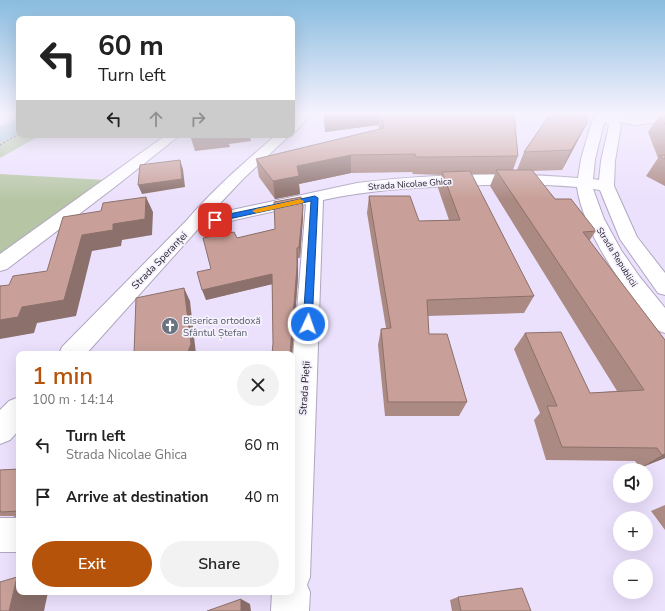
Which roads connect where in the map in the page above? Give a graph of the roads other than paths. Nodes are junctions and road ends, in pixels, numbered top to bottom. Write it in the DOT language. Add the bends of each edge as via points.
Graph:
graph roads {
  1 [pos="164,143"];
  2 [pos="276,143"];
  3 [pos="593,143"];
  4 [pos="612,143"];
  5 [pos="584,182"];
  6 [pos="606,186"];
  7 [pos="315,198"];
  8 [pos="193,224"];
  9 [pos="0,264"];
  10 [pos="665,288"];
  11 [pos="665,324"];
  12 [pos="74,351"];
  13 [pos="16,413"];
  14 [pos="0,430"];
  15 [pos="295,508"];
  16 [pos="0,535"];
  17 [pos="16,535"];
  18 [pos="291,595"];
  19 [pos="290,611"];
  1 -- 9 [label="street"];
  2 -- 8 [label="street, Strada Speranței" via="238,176"];
  3 -- 5 [label="street, Strada Republicii"];
  4 -- 6 [label="street, Strada Republicii"];
  5 -- 6 [label="street, Strada Nicolae Ghica"];
  5 -- 7 [label="street, Strada Nicolae Ghica" via="517,180 398,184 357,188"];
  5 -- 11 [label="street, Strada Republicii" via="596,223 613,253"];
  6 -- 10 [label="street, Strada Republicii" via="630,239"];
  7 -- 8 [label="street, Strada Nicolae Ghica"];
  7 -- 15 [label="street, Strada Pieții"];
  8 -- 12 [label="street, Strada Speranței"];
  13 -- 14 [label="street"];
  16 -- 17 [label="street"];
  18 -- 19 [label="street"];
}
